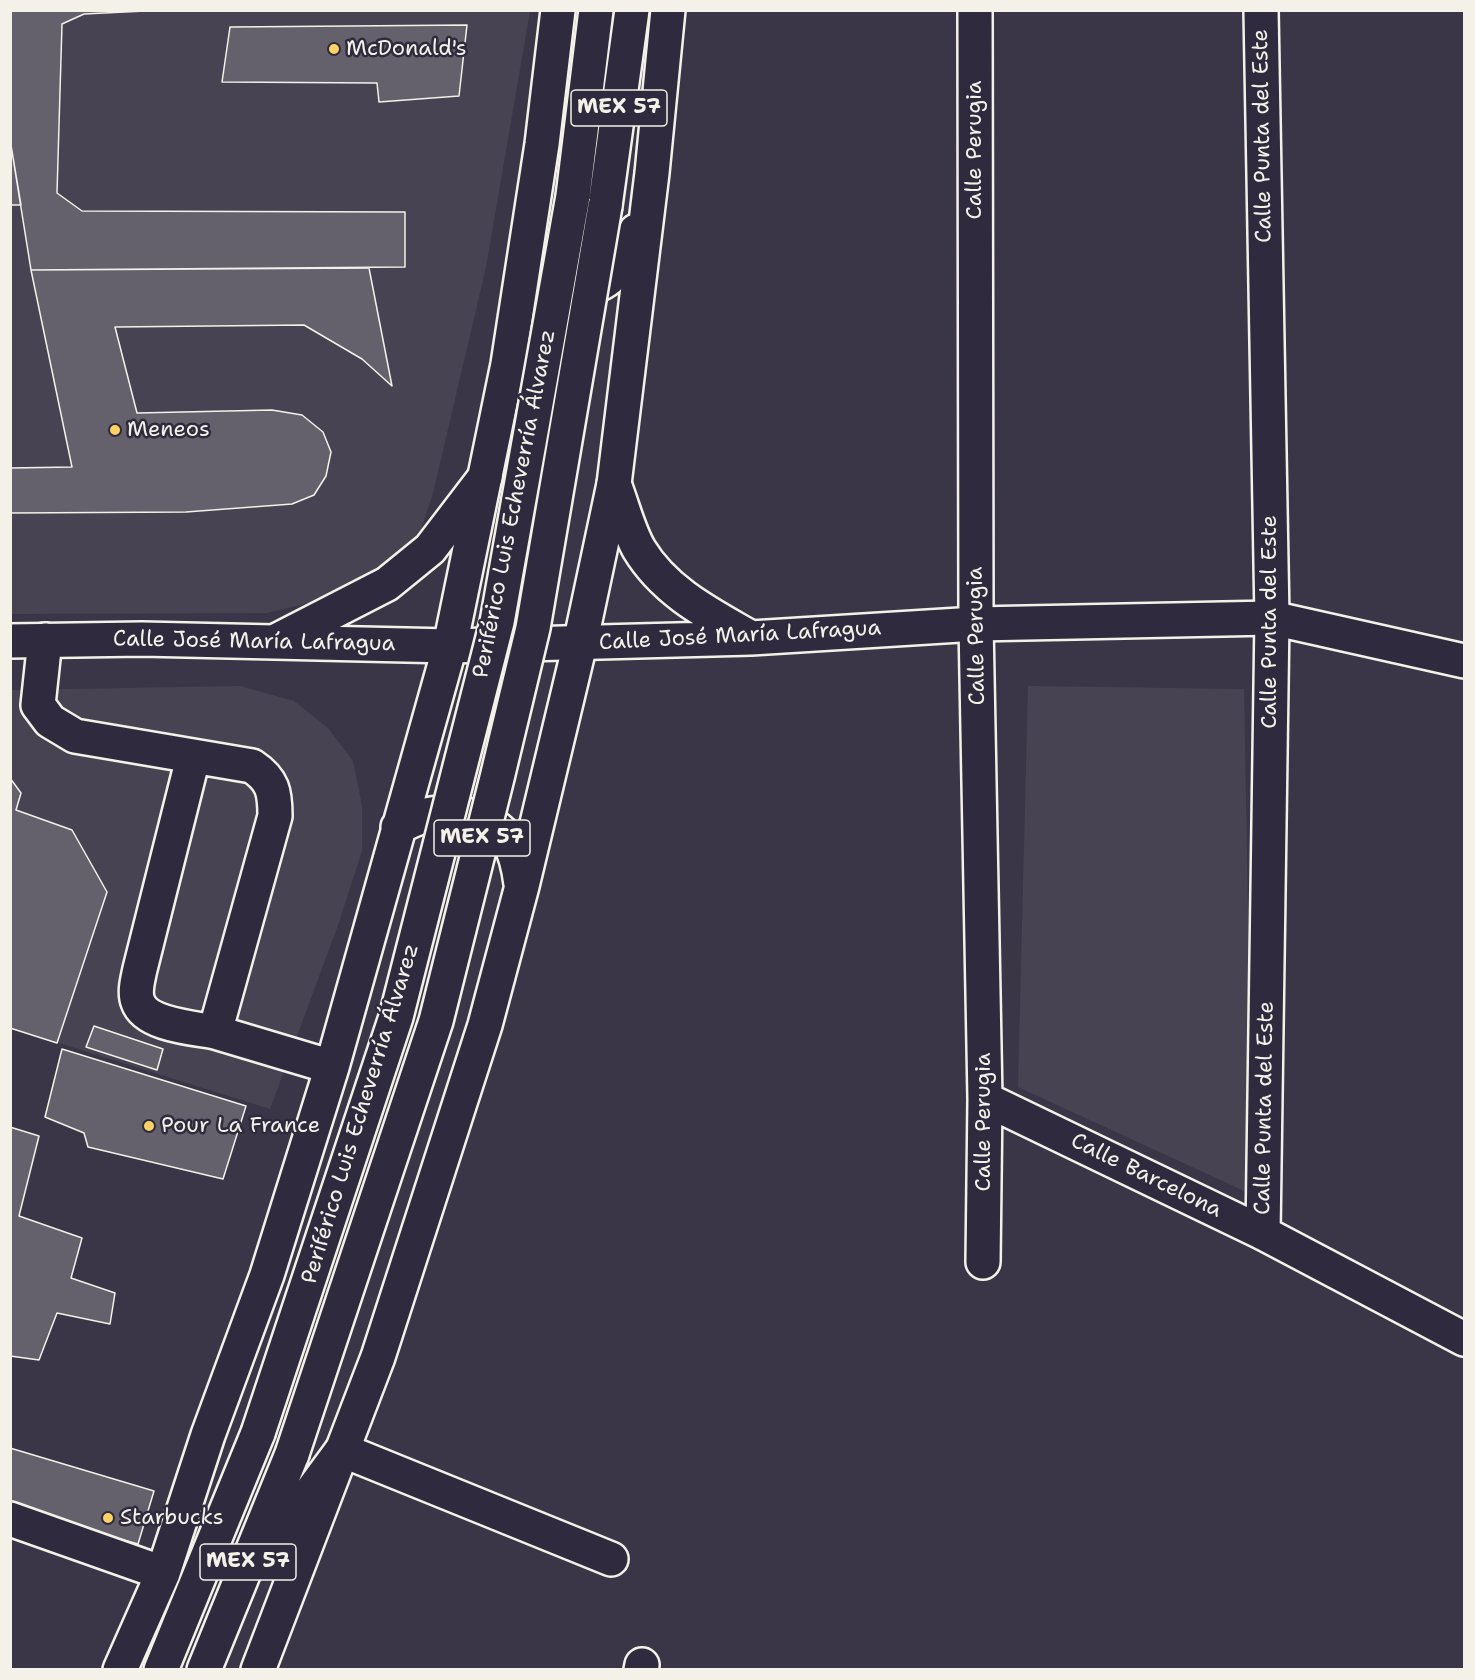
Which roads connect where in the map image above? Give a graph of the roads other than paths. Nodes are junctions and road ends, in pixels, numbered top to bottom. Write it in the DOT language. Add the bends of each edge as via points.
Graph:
graph roads {
  1 [pos="558,10"];
  2 [pos="596,10"];
  3 [pos="632,10"];
  4 [pos="668,10"];
  5 [pos="975,10"];
  6 [pos="1261,10"];
  7 [pos="539,156"];
  8 [pos="652,173"];
  9 [pos="485,477"];
  10 [pos="614,484"];
  11 [pos="1272,618"];
  12 [pos="976,624"];
  13 [pos="751,638"];
  14 [pos="45,640"];
  15 [pos="10,641"];
  16 [pos="275,641"];
  17 [pos="580,644"];
  18 [pos="450,646"];
  19 [pos="1464,660"];
  20 [pos="193,758"];
  21 [pos="398,827"];
  22 [pos="522,886"];
  23 [pos="215,1032"];
  24 [pos="332,1067"];
  25 [pos="985,1099"];
  26 [pos="1263,1233"];
  27 [pos="983,1262"];
  28 [pos="1464,1339"];
  29 [pos="342,1450"];
  30 [pos="10,1520"];
  31 [pos="611,1559"];
  32 [pos="163,1572"];
  33 [pos="234,1596"];
  34 [pos="120,1670"];
  35 [pos="161,1670"];
  36 [pos="204,1670"];
  37 [pos="258,1670"];
  1 -- 7 [label="main road"];
  2 -- 35 [label="main road, Periférico Luis Echeverría Álvarez / MEX 57, bridge" via="573,196 491,646 396,1017 258,1433"];
  3 -- 33 [label="main road, Periférico Luis Echeverría Álvarez / MEX 57, bridge" via="605,206 533,628 497,778 436,1021 292,1454"];
  4 -- 8 [label="main road"];
  5 -- 12 [label="main road, Calle Perugia"];
  6 -- 11 [label="main road, Calle Punta del Este"];
  7 -- 8 [label="main road" via="544,220 552,258 567,286 590,287 609,279 626,258"];
  7 -- 9 [label="main road" via="508,364"];
  8 -- 10 [label="main road"];
  9 -- 16 [label="main road" via="430,549 387,584"];
  9 -- 18 [label="main road"];
  10 -- 13 [label="main road" via="639,548 666,583 688,601"];
  10 -- 17 [label="main road"];
  11 -- 12 [label="main road, Calle José María Lafragua"];
  11 -- 19 [label="main road, Calle José María Lafragua"];
  11 -- 26 [label="main road, Calle Punta del Este"];
  12 -- 13 [label="main road, Calle José María Lafragua"];
  12 -- 25 [label="main road, Calle Perugia"];
  13 -- 17 [label="main road, Calle José María Lafragua"];
  14 -- 15 [label="main road, Calle José María Lafragua"];
  14 -- 16 [label="main road, Calle José María Lafragua"];
  14 -- 20 [label="main road" via="38,705 50,721 75,736"];
  16 -- 18 [label="main road, Calle José María Lafragua"];
  17 -- 18 [label="main road, Calle José María Lafragua"];
  17 -- 22 [label="main road"];
  18 -- 21 [label="main road"];
  20 -- 23 [label="main road" via="140,969 137,1000 143,1012 172,1024"];
  20 -- 23 [label="main road" via="252,766 273,785 275,799 275,816"];
  21 -- 22 [label="main road" via="424,815 458,813 497,827 517,858"];
  21 -- 24 [label="main road"];
  22 -- 29 [label="main road" via="485,1025 378,1357"];
  23 -- 24 [label="main road"];
  24 -- 32 [label="main road" via="267,1275"];
  25 -- 26 [label="main road, Calle Barcelona"];
  25 -- 27 [label="main road, Calle Perugia"];
  26 -- 28 [label="main road, Calle Barcelona"];
  29 -- 31 [label="main road"];
  29 -- 33 [label="main road"];
  29 -- 37 [label="main road"];
  30 -- 32 [label="main road"];
  32 -- 34 [label="main road"];
  33 -- 36 [label="main road, Periférico Luis Echeverría Álvarez / MEX 57"];
}
